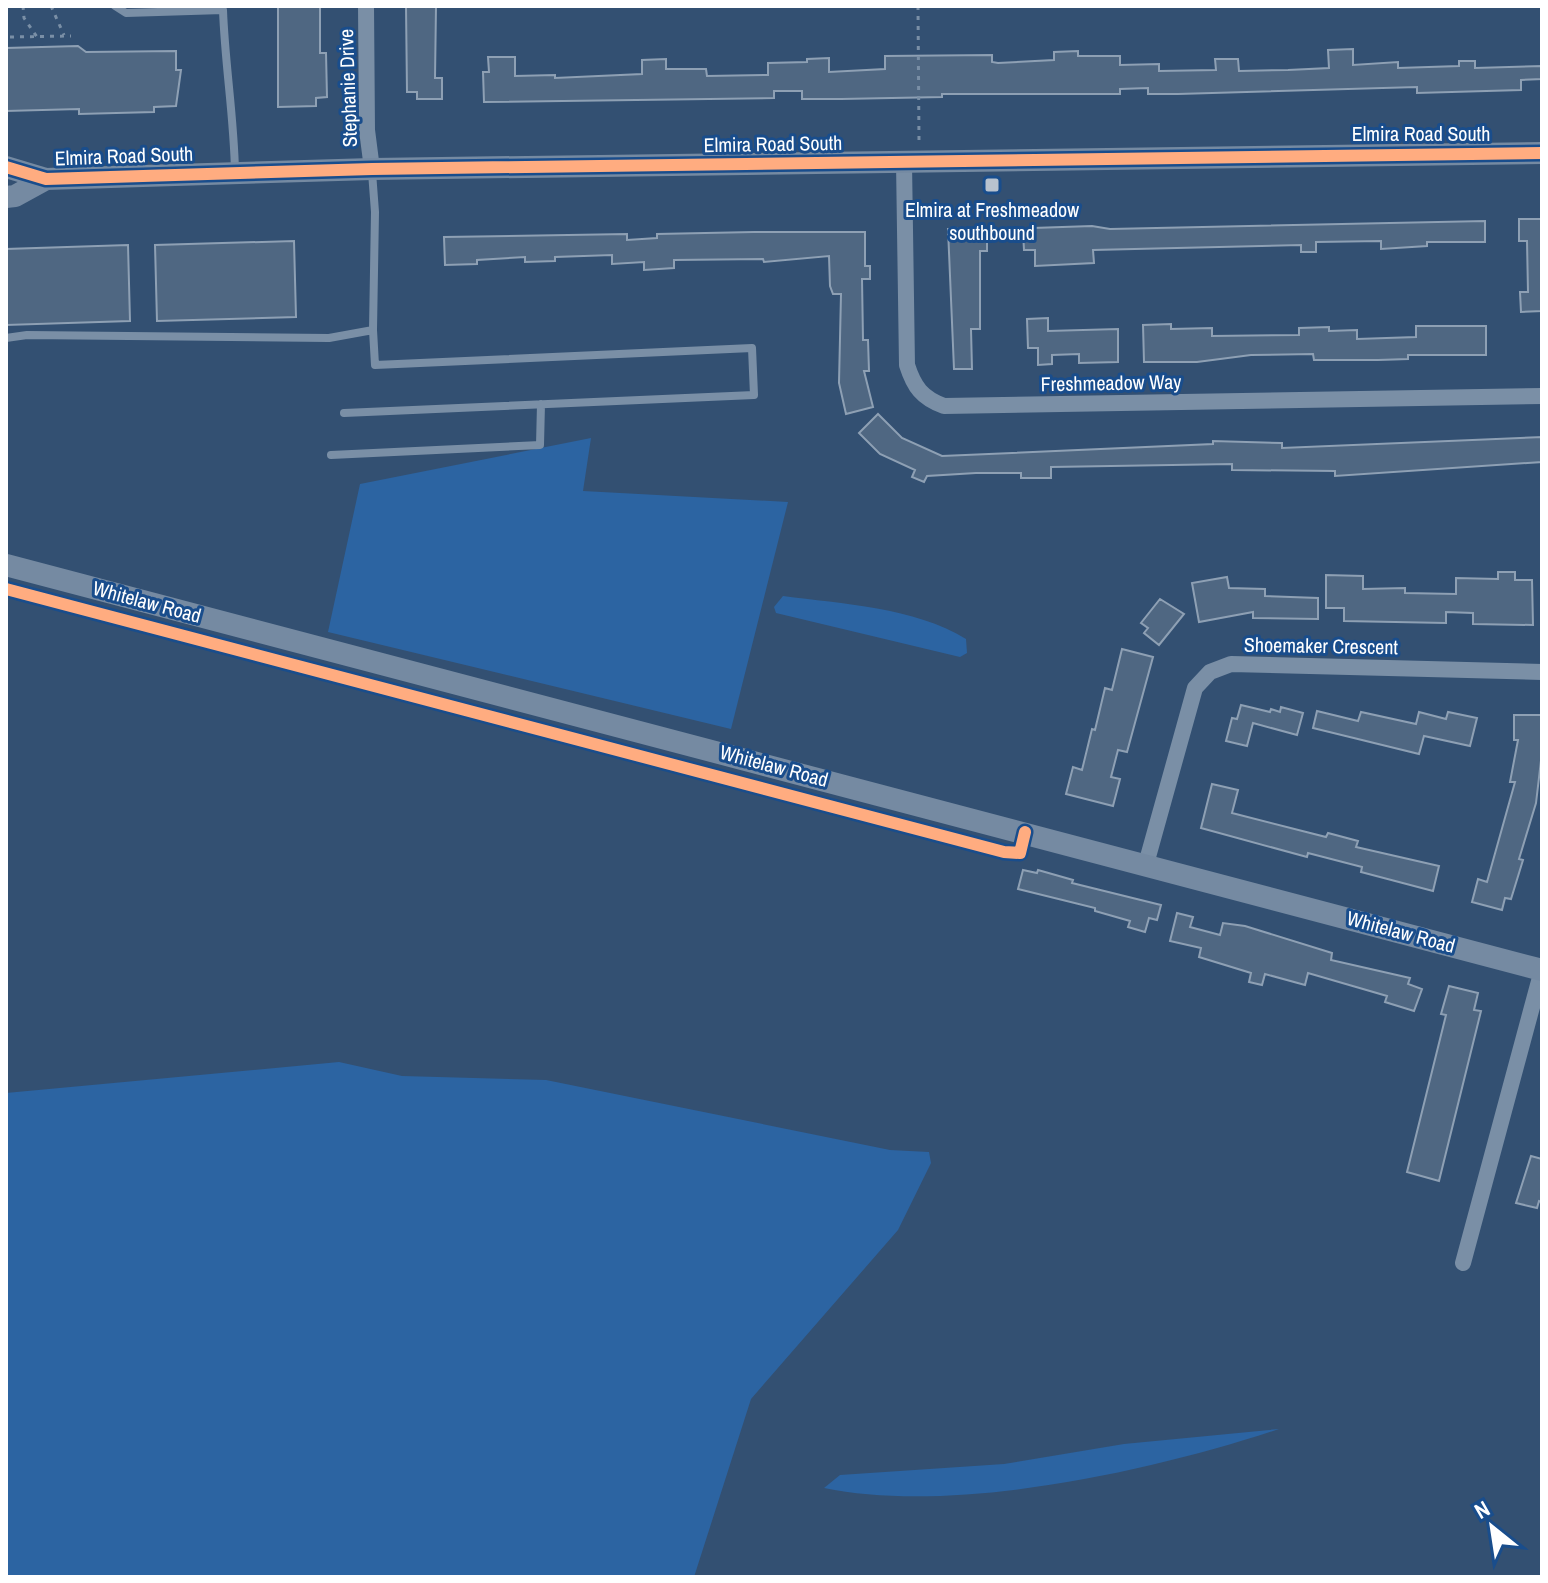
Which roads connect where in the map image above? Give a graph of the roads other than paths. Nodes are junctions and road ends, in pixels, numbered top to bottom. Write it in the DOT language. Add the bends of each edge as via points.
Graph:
graph roads {
  1 [pos="115,6"];
  2 [pos="366,6"];
  3 [pos="1542,153"];
  4 [pos="912,162"];
  5 [pos="6,167"];
  6 [pos="372,169"];
  7 [pos="236,173"];
  8 [pos="46,179"];
  9 [pos="6,197"];
  10 [pos="373,330"];
  11 [pos="6,338"];
  12 [pos="1542,396"];
  13 [pos="541,404"];
  14 [pos="344,413"];
  15 [pos="331,455"];
  16 [pos="6,565"];
  17 [pos="1542,672"];
  18 [pos="1146,864"];
  19 [pos="1542,970"];
  20 [pos="1463,1263"];
  1 -- 7 [label="lane" via="126,13 223,10"];
  2 -- 6 [label="street, Stephanie Drive"];
  3 -- 4 [label="street, Elmira Road South"];
  4 -- 6 [label="street, Elmira Road South"];
  4 -- 12 [label="street, Freshmeadow Way" via="907,365 913,385 928,400 944,406"];
  5 -- 8 [label="street, Elmira Road South"];
  6 -- 7 [label="street, Elmira Road South"];
  6 -- 10 [label="lane"];
  7 -- 8 [label="street, Elmira Road South"];
  8 -- 9 [label="street, Elmira Road South"];
  10 -- 11 [label="lane" via="329,338"];
  10 -- 13 [label="lane" via="375,365 752,348 754,395"];
  13 -- 14 [label="lane"];
  13 -- 15 [label="lane" via="540,445"];
  16 -- 18 [label="street, Whitelaw Road"];
  17 -- 18 [label="street, Shoemaker Crescent" via="1231,664 1210,672 1195,688"];
  18 -- 19 [label="street, Whitelaw Road"];
  19 -- 20 [label="street"];
}
